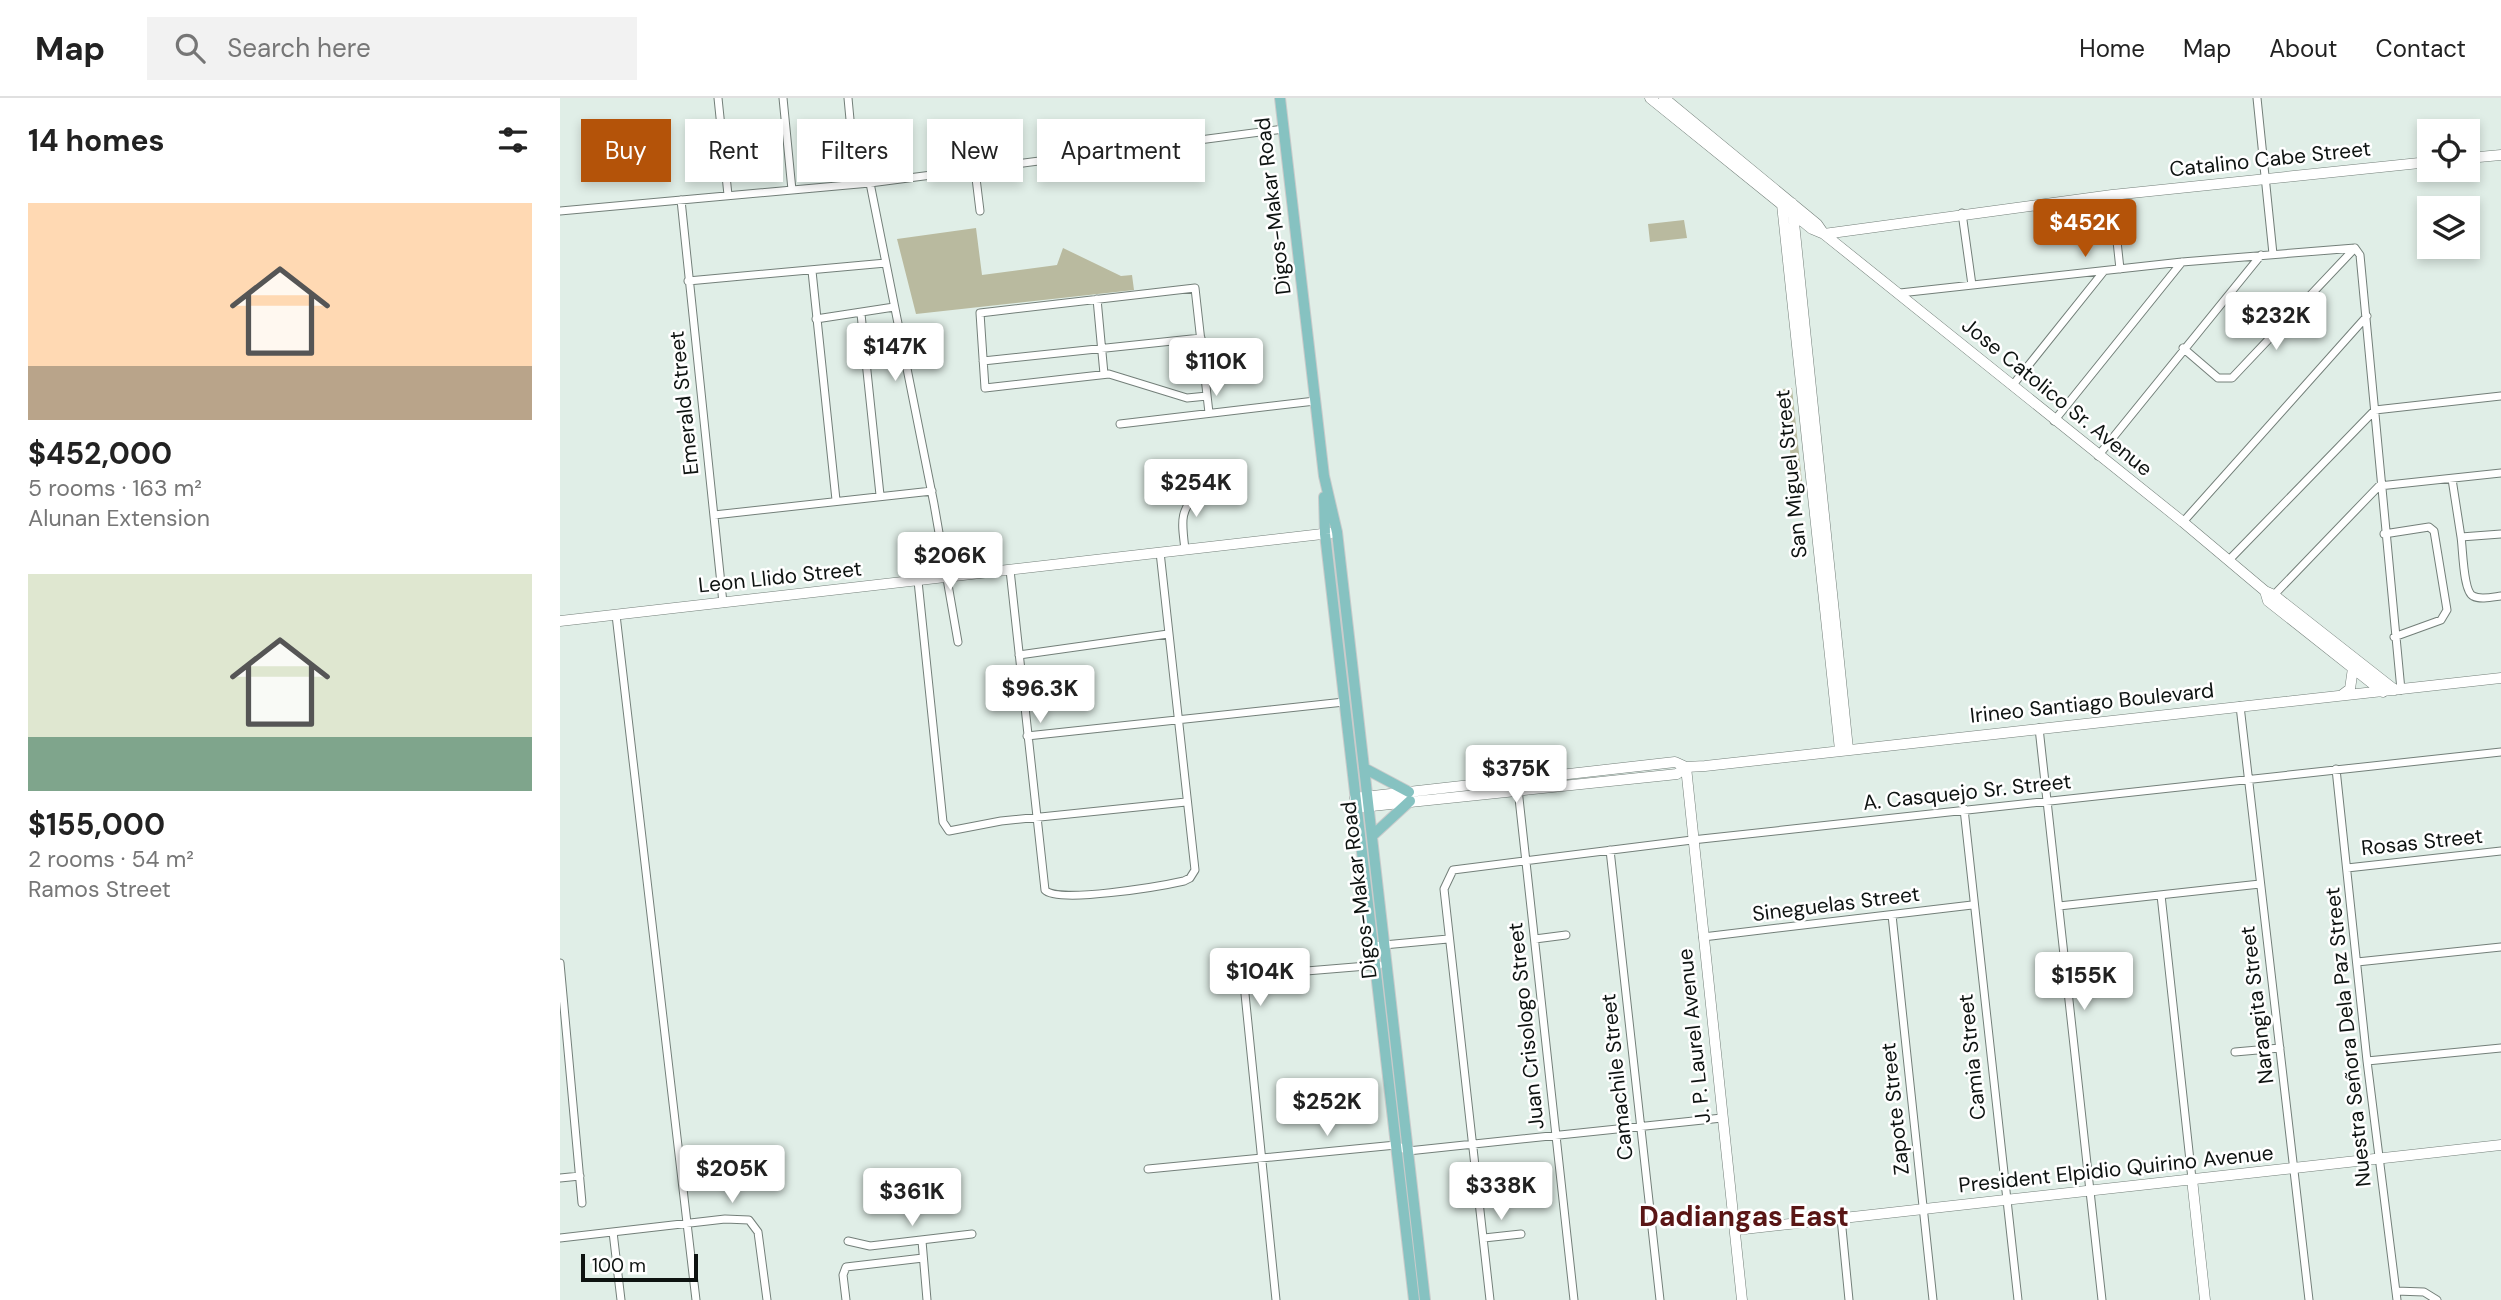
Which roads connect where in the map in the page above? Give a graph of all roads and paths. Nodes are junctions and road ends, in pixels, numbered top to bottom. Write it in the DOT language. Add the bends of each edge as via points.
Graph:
graph roads {
  1 [pos="718,98"];
  2 [pos="783,98"];
  3 [pos="848,98"];
  4 [pos="1280,98"];
  5 [pos="1650,98"];
  6 [pos="1664,98"];
  7 [pos="2257,98"];
  8 [pos="1284,129"];
  9 [pos="2501,155"];
  10 [pos="2480,157"];
  11 [pos="2417,163"];
  12 [pos="1023,164"];
  13 [pos="927,176"];
  14 [pos="2265,179"];
  15 [pos="976,182"];
  16 [pos="870,183"];
  17 [pos="856,184"];
  18 [pos="792,190"];
  19 [pos="728,195"];
  20 [pos="2112,195"];
  21 [pos="681,200"];
  22 [pos="1787,204"];
  23 [pos="560,211"];
  24 [pos="980,211"];
  25 [pos="1962,213"];
  26 [pos="1824,234"];
  27 [pos="2355,248"];
  28 [pos="2273,254"];
  29 [pos="2261,255"];
  30 [pos="2182,262"];
  31 [pos="886,263"];
  32 [pos="2120,269"];
  33 [pos="812,271"];
  34 [pos="2104,271"];
  35 [pos="688,281"];
  36 [pos="1972,285"];
  37 [pos="1900,293"];
  38 [pos="1097,299"];
  39 [pos="894,307"];
  40 [pos="861,314"];
  41 [pos="2367,316"];
  42 [pos="817,319"];
  43 [pos="1201,338"];
  44 [pos="1101,348"];
  45 [pos="2183,348"];
  46 [pos="983,361"];
  47 [pos="1104,374"];
  48 [pos="2012,386"];
  49 [pos="1207,396"];
  50 [pos="2501,396"];
  51 [pos="1188,398"];
  52 [pos="1315,401"];
  53 [pos="2375,410"];
  54 [pos="1209,413"];
  55 [pos="1189,415"];
  56 [pos="2054,421"];
  57 [pos="1120,424"];
  58 [pos="2098,457"];
  59 [pos="2501,473"];
  60 [pos="1324,476"];
  61 [pos="2452,479"];
  62 [pos="2379,486"];
  63 [pos="1200,487"];
  64 [pos="932,491"];
  65 [pos="880,495"];
  66 [pos="836,500"];
  67 [pos="713,515"];
  68 [pos="2183,522"];
  69 [pos="1337,532"];
  70 [pos="1325,534"];
  71 [pos="2384,534"];
  72 [pos="2501,534"];
  73 [pos="2461,537"];
  74 [pos="1185,550"];
  75 [pos="1160,552"];
  76 [pos="2229,560"];
  77 [pos="1010,570"];
  78 [pos="947,577"];
  79 [pos="918,580"];
  80 [pos="2269,596"];
  81 [pos="2501,596"];
  82 [pos="723,603"];
  83 [pos="616,615"];
  84 [pos="560,621"];
  85 [pos="1168,634"];
  86 [pos="2394,637"];
  87 [pos="958,642"];
  88 [pos="1019,654"];
  89 [pos="2353,668"];
  90 [pos="2501,678"];
  91 [pos="2398,690"];
  92 [pos="2383,692"];
  93 [pos="2340,696"];
  94 [pos="1344,702"];
  95 [pos="2240,706"];
  96 [pos="1177,722"];
  97 [pos="2039,728"];
  98 [pos="1027,736"];
  99 [pos="1844,749"];
  100 [pos="2501,751"];
  101 [pos="1686,767"];
  102 [pos="1364,768"];
  103 [pos="2336,769"];
  104 [pos="2248,779"];
  105 [pos="1517,785"];
  106 [pos="1410,796"];
  107 [pos="2048,800"];
  108 [pos="1368,801"];
  109 [pos="1186,802"];
  110 [pos="1356,803"];
  111 [pos="1964,809"];
  112 [pos="1037,818"];
  113 [pos="1372,836"];
  114 [pos="1692,839"];
  115 [pos="1610,850"];
  116 [pos="2501,851"];
  117 [pos="1525,860"];
  118 [pos="2347,868"];
  119 [pos="2260,884"];
  120 [pos="2161,895"];
  121 [pos="1972,905"];
  122 [pos="2059,906"];
  123 [pos="1892,915"];
  124 [pos="1566,935"];
  125 [pos="1703,937"];
  126 [pos="1448,939"];
  127 [pos="1535,939"];
  128 [pos="1379,946"];
  129 [pos="2501,947"];
  130 [pos="2357,962"];
  131 [pos="560,963"];
  132 [pos="1381,965"];
  133 [pos="561,989"];
  134 [pos="2280,1048"];
  135 [pos="2501,1048"];
  136 [pos="2235,1052"];
  137 [pos="2367,1062"];
  138 [pos="1722,1118"];
  139 [pos="1639,1126"];
  140 [pos="1556,1136"];
  141 [pos="1473,1144"];
  142 [pos="1396,1145"];
  143 [pos="2501,1145"];
  144 [pos="1408,1151"];
  145 [pos="1261,1159"];
  146 [pos="2378,1159"];
  147 [pos="2294,1168"];
  148 [pos="1148,1169"];
  149 [pos="580,1176"];
  150 [pos="560,1178"];
  151 [pos="2192,1179"];
  152 [pos="2090,1191"];
  153 [pos="2006,1201"];
  154 [pos="582,1203"];
  155 [pos="1923,1210"];
  156 [pos="1841,1218"];
  157 [pos="688,1224"];
  158 [pos="1735,1230"];
  159 [pos="613,1231"];
  160 [pos="972,1234"];
  161 [pos="1521,1234"];
  162 [pos="560,1238"];
  163 [pos="1484,1238"];
  164 [pos="848,1241"];
  165 [pos="922,1241"];
  166 [pos="923,1258"];
  167 [pos="2396,1291"];
  168 [pos="621,1300"];
  169 [pos="696,1300"];
  170 [pos="767,1300"];
  171 [pos="846,1300"];
  172 [pos="927,1300"];
  173 [pos="1276,1300"];
  174 [pos="1414,1300"];
  175 [pos="1425,1300"];
  176 [pos="1490,1300"];
  177 [pos="1574,1300"];
  178 [pos="1660,1300"];
  179 [pos="1742,1300"];
  180 [pos="1849,1300"];
  181 [pos="1933,1300"];
  182 [pos="2018,1300"];
  183 [pos="2102,1300"];
  184 [pos="2206,1300"];
  185 [pos="2309,1300"];
  186 [pos="2397,1300"];
  187 [pos="2437,1300"];
  1 -- 19 [label="street"];
  2 -- 18 [label="street"];
  3 -- 17 [label="street"];
  4 -- 8 [label="main road, Digos-Makar Road"];
  5 -- 22 [label="main road, Jose Catolico Sr. Avenue"];
  6 -- 22 [label="main road, Jose Catolico Sr. Avenue"];
  7 -- 14 [label="street"];
  8 -- 12 [label="street"];
  8 -- 52 [label="main road, Digos-Makar Road"];
  9 -- 10 [label="main road"];
  11 -- 14 [label="main road, Catalino Cabe Street"];
  13 -- 16 [label="street"];
  14 -- 20 [label="main road, Catalino Cabe Street"];
  14 -- 28 [label="street"];
  15 -- 24 [label="street"];
  16 -- 17 [label="street"];
  16 -- 31 [label="street"];
  17 -- 18 [label="street"];
  18 -- 19 [label="street"];
  19 -- 21 [label="street"];
  20 -- 25 [label="main road, Catalino Cabe Street"];
  20 -- 32 [label="street"];
  21 -- 23 [label="street"];
  21 -- 35 [label="street, Emerald Street"];
  22 -- 26 [label="main road, Jose Catolico Sr. Avenue"];
  22 -- 99 [label="main road, San Miguel Street"];
  25 -- 26 [label="main road, Catalino Cabe Street"];
  25 -- 36 [label="street"];
  26 -- 37 [label="main road, Jose Catolico Sr. Avenue"];
  27 -- 28 [label="street"];
  27 -- 41 [label="street" via="2360,255"];
  27 -- 45 [label="street" via="2232,378 2218,378"];
  28 -- 29 [label="street"];
  29 -- 30 [label="street"];
  29 -- 45 [label="street"];
  30 -- 32 [label="street"];
  30 -- 56 [label="street"];
  31 -- 33 [label="street"];
  31 -- 39 [label="street"];
  32 -- 34 [label="street"];
  33 -- 35 [label="street"];
  33 -- 42 [label="street"];
  34 -- 36 [label="street"];
  34 -- 48 [label="street"];
  35 -- 67 [label="street, Emerald Street"];
  36 -- 37 [label="street"];
  37 -- 48 [label="main road, Jose Catolico Sr. Avenue"];
  38 -- 43 [label="street" via="1195,288"];
  38 -- 44 [label="street"];
  38 -- 46 [label="street" via="980,313"];
  39 -- 40 [label="street"];
  39 -- 64 [label="street"];
  40 -- 42 [label="street"];
  40 -- 65 [label="street"];
  41 -- 53 [label="street"];
  41 -- 68 [label="street"];
  42 -- 66 [label="street"];
  43 -- 44 [label="street"];
  43 -- 49 [label="street"];
  44 -- 46 [label="street"];
  44 -- 47 [label="street"];
  45 -- 58 [label="street"];
  46 -- 47 [label="street" via="985,388"];
  47 -- 51 [label="street"];
  48 -- 56 [label="main road, Jose Catolico Sr. Avenue"];
  49 -- 51 [label="street"];
  49 -- 54 [label="street"];
  50 -- 53 [label="street"];
  51 -- 55 [label="street"];
  52 -- 54 [label="street"];
  52 -- 60 [label="main road, Digos-Makar Road"];
  53 -- 62 [label="street"];
  53 -- 76 [label="street"];
  54 -- 55 [label="street"];
  55 -- 57 [label="street"];
  56 -- 58 [label="main road, Jose Catolico Sr. Avenue"];
  58 -- 68 [label="main road, Jose Catolico Sr. Avenue"];
  59 -- 61 [label="street"];
  60 -- 69 [label="main road, Digos-Makar Road"];
  60 -- 70 [label="main road, Digos-Makar Road"];
  61 -- 62 [label="street"];
  61 -- 73 [label="street"];
  62 -- 71 [label="street"];
  62 -- 80 [label="street"];
  63 -- 74 [label="street" via="1184,507 1181,519"];
  64 -- 65 [label="street"];
  64 -- 78 [label="street"];
  65 -- 66 [label="street"];
  66 -- 67 [label="street"];
  67 -- 82 [label="street, Emerald Street"];
  68 -- 76 [label="main road, Jose Catolico Sr. Avenue"];
  69 -- 70 [label="main road, Leon Llido Street"];
  69 -- 102 [label="main road, Digos-Makar Road"];
  70 -- 74 [label="main road, Leon Llido Street"];
  70 -- 94 [label="main road, Digos-Makar Road"];
  71 -- 86 [label="street"];
  71 -- 86 [label="street" via="2429,527 2434,531 2447,610 2441,620"];
  72 -- 73 [label="street"];
  73 -- 81 [label="street" via="2470,594"];
  74 -- 75 [label="main road, Leon Llido Street"];
  75 -- 77 [label="main road, Leon Llido Street"];
  75 -- 85 [label="street"];
  76 -- 80 [label="main road, Jose Catolico Sr. Avenue"];
  77 -- 78 [label="main road, Leon Llido Street"];
  77 -- 88 [label="street"];
  78 -- 79 [label="main road, Leon Llido Street"];
  78 -- 87 [label="street"];
  79 -- 82 [label="main road, Leon Llido Street"];
  79 -- 112 [label="street" via="945,828 955,831"];
  80 -- 89 [label="main road, Jose Catolico Sr. Avenue"];
  80 -- 91 [label="main road, Jose Catolico Sr. Avenue"];
  82 -- 83 [label="main road, Leon Llido Street"];
  83 -- 84 [label="main road, Leon Llido Street"];
  83 -- 157 [label="street"];
  85 -- 88 [label="street"];
  85 -- 96 [label="street"];
  86 -- 91 [label="street"];
  88 -- 98 [label="street"];
  89 -- 92 [label="main road, Jose Catolico Sr. Avenue"];
  89 -- 93 [label="main road" via="2350,688"];
  90 -- 91 [label="main road, Irineo Santiago Boulevard"];
  91 -- 92 [label="main road, Irineo Santiago Boulevard"];
  92 -- 93 [label="main road, Irineo Santiago Boulevard"];
  93 -- 95 [label="main road, Irineo Santiago Boulevard"];
  94 -- 96 [label="street"];
  94 -- 110 [label="main road, Digos-Makar Road"];
  95 -- 97 [label="main road, Irineo Santiago Boulevard"];
  95 -- 104 [label="street, Narangita Street"];
  96 -- 98 [label="street"];
  96 -- 109 [label="street"];
  97 -- 99 [label="main road, Irineo Santiago Boulevard"];
  97 -- 107 [label="street"];
  98 -- 112 [label="street"];
  99 -- 101 [label="main road, Irineo Santiago Boulevard"];
  100 -- 103 [label="street, A. Casquejo Sr. Street"];
  101 -- 105 [label="main road, Irineo Santiago Boulevard" via="1675,762"];
  101 -- 114 [label="main road, J. P. Laurel Avenue"];
  102 -- 106 [label="main road"];
  102 -- 108 [label="main road, Digos-Makar Road"];
  103 -- 104 [label="street, A. Casquejo Sr. Street"];
  103 -- 118 [label="street, Nuestra Señora Dela Paz Street"];
  104 -- 107 [label="street, A. Casquejo Sr. Street"];
  104 -- 119 [label="street, Narangita Street"];
  105 -- 106 [label="main road, Irineo Santiago Boulevard"];
  105 -- 117 [label="street, Juan Crisologo Street"];
  106 -- 108 [label="main road, Irineo Santiago Boulevard"];
  106 -- 113 [label="main road"];
  107 -- 111 [label="street, A. Casquejo Sr. Street"];
  107 -- 122 [label="street"];
  108 -- 110 [label="main road, Irineo Santiago Boulevard"];
  108 -- 113 [label="main road, Digos-Makar Road"];
  109 -- 112 [label="street"];
  109 -- 112 [label="street" via="1192,875 1126,891 1048,894"];
  110 -- 128 [label="main road, Digos-Makar Road"];
  111 -- 114 [label="street, A. Casquejo Sr. Street"];
  111 -- 121 [label="street, Camia Street"];
  113 -- 128 [label="main road, Digos-Makar Road"];
  114 -- 115 [label="street, A. Casquejo Sr. Street"];
  114 -- 125 [label="main road, J. P. Laurel Avenue"];
  115 -- 117 [label="street, A. Casquejo Sr. Street"];
  115 -- 139 [label="street, Camachile Street"];
  116 -- 118 [label="street, Rosas Street"];
  117 -- 126 [label="street, A. Casquejo Sr. Street" via="1453,870 1445,882"];
  117 -- 127 [label="street, Juan Crisologo Street"];
  118 -- 130 [label="street, Nuestra Señora Dela Paz Street"];
  119 -- 120 [label="street"];
  119 -- 134 [label="street, Narangita Street"];
  120 -- 122 [label="street"];
  120 -- 151 [label="street"];
  121 -- 123 [label="street, Sineguelas Street"];
  121 -- 153 [label="street, Camia Street"];
  122 -- 152 [label="street"];
  123 -- 125 [label="street, Sineguelas Street"];
  123 -- 155 [label="street, Zapote Street"];
  124 -- 127 [label="street"];
  125 -- 138 [label="main road, J. P. Laurel Avenue"];
  126 -- 128 [label="street"];
  126 -- 141 [label="street"];
  127 -- 140 [label="street, Juan Crisologo Street"];
  128 -- 132 [label="main road, Digos-Makar Road"];
  129 -- 130 [label="street"];
  130 -- 137 [label="street, Nuestra Señora Dela Paz Street"];
  131 -- 133 [label="street"];
  132 -- 142 [label="main road, Digos-Makar Road"];
  132 -- 144 [label="main road, Digos-Makar Road"];
  132 -- 145 [label="street" via="1254,976 1244,984"];
  133 -- 149 [label="street"];
  134 -- 136 [label="street"];
  134 -- 147 [label="street, Narangita Street"];
  135 -- 137 [label="street"];
  137 -- 146 [label="street, Nuestra Señora Dela Paz Street"];
  138 -- 139 [label="street"];
  138 -- 158 [label="main road, J. P. Laurel Avenue"];
  139 -- 140 [label="street"];
  139 -- 178 [label="street, Camachile Street"];
  140 -- 141 [label="street"];
  140 -- 177 [label="street, Juan Crisologo Street"];
  141 -- 144 [label="street"];
  141 -- 163 [label="street"];
  142 -- 144 [label="street"];
  142 -- 145 [label="street"];
  142 -- 174 [label="main road, Digos-Makar Road"];
  143 -- 146 [label="main road, President Elpidio Quirino Avenue"];
  144 -- 175 [label="main road, Digos-Makar Road"];
  145 -- 148 [label="street"];
  145 -- 173 [label="street"];
  146 -- 147 [label="main road, President Elpidio Quirino Avenue"];
  146 -- 167 [label="street, Nuestra Señora Dela Paz Street"];
  147 -- 151 [label="main road, President Elpidio Quirino Avenue"];
  147 -- 185 [label="street, Narangita Street"];
  149 -- 150 [label="street"];
  149 -- 154 [label="street"];
  151 -- 152 [label="main road, President Elpidio Quirino Avenue"];
  151 -- 184 [label="main road"];
  152 -- 153 [label="main road, President Elpidio Quirino Avenue"];
  152 -- 183 [label="street"];
  153 -- 155 [label="main road, President Elpidio Quirino Avenue"];
  153 -- 182 [label="street, Camia Street"];
  155 -- 156 [label="main road, President Elpidio Quirino Avenue"];
  155 -- 181 [label="street, Zapote Street"];
  156 -- 158 [label="main road, President Elpidio Quirino Avenue"];
  156 -- 180 [label="street"];
  157 -- 159 [label="street"];
  157 -- 169 [label="street"];
  157 -- 170 [label="street" via="725,1219 753,1222"];
  158 -- 179 [label="main road, J. P. Laurel Avenue"];
  159 -- 162 [label="street"];
  159 -- 168 [label="street"];
  160 -- 165 [label="street"];
  161 -- 163 [label="street"];
  163 -- 176 [label="street"];
  164 -- 165 [label="street" via="870,1246"];
  165 -- 166 [label="street"];
  166 -- 171 [label="street" via="844,1268"];
  166 -- 172 [label="street"];
  167 -- 186 [label="street, Nuestra Señora Dela Paz Street"];
  167 -- 187 [label="street" via="2424,1292"];
}
